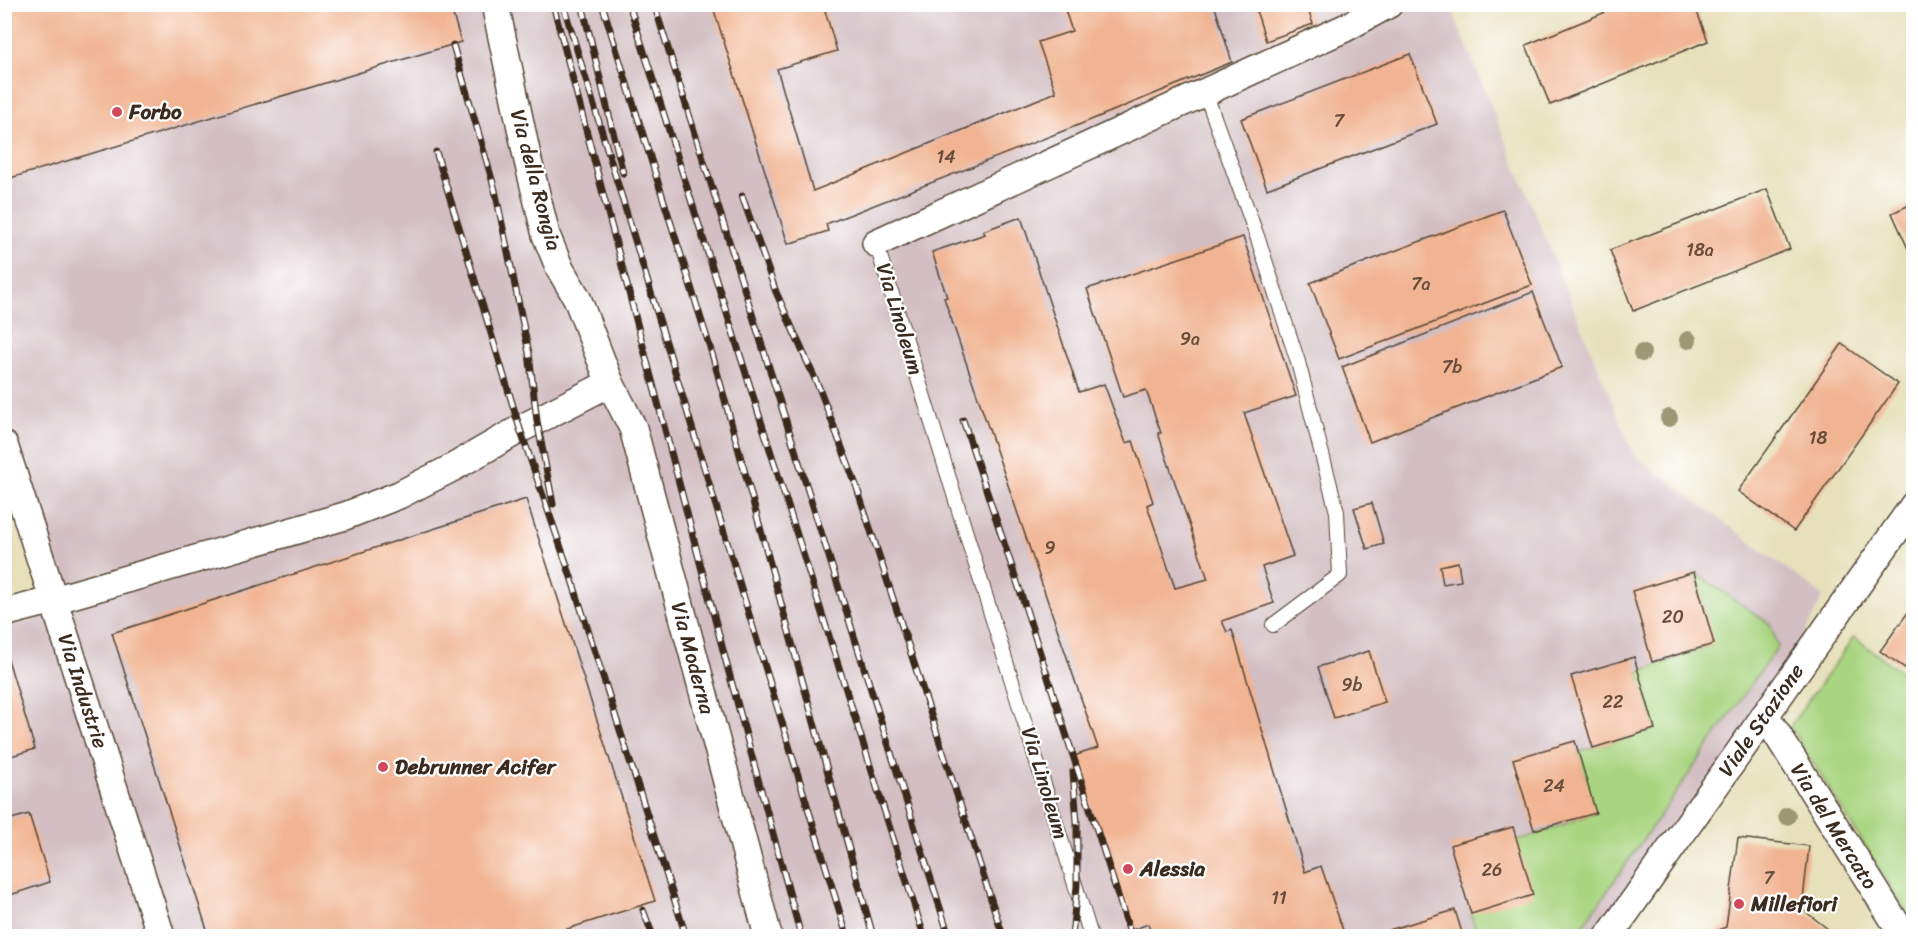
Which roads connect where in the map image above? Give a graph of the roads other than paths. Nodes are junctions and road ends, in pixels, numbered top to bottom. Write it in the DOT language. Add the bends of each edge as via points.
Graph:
graph roads {
  1 [pos="495,4"];
  2 [pos="1389,4"];
  3 [pos="1205,92"];
  4 [pos="876,243"];
  5 [pos="610,383"];
  6 [pos="4,445"];
  7 [pos="1914,505"];
  8 [pos="54,600"];
  9 [pos="4,613"];
  10 [pos="1273,625"];
  11 [pos="1765,715"];
  12 [pos="161,936"];
  13 [pos="768,936"];
  14 [pos="1091,936"];
  15 [pos="1609,936"];
  16 [pos="1904,936"];
  1 -- 5 [label="street, Via della Rongia" via="546,235 577,298"];
  2 -- 3 [label="street, Via Linoleum"];
  3 -- 4 [label="street, Via Linoleum"];
  3 -- 10 [label="lane" via="1298,362 1337,512 1340,575"];
  4 -- 14 [label="lane, Via Linoleum"];
  5 -- 8 [label="street" via="399,495 345,516"];
  5 -- 13 [label="street, Via Moderna" via="633,428"];
  6 -- 8 [label="street, Via Industrie"];
  7 -- 11 [label="street, Viale Stazione"];
  8 -- 9 [label="street"];
  8 -- 12 [label="street, Via Industrie"];
  11 -- 15 [label="street, Viale Stazione"];
  11 -- 16 [label="street, Via del Mercato"];
}
